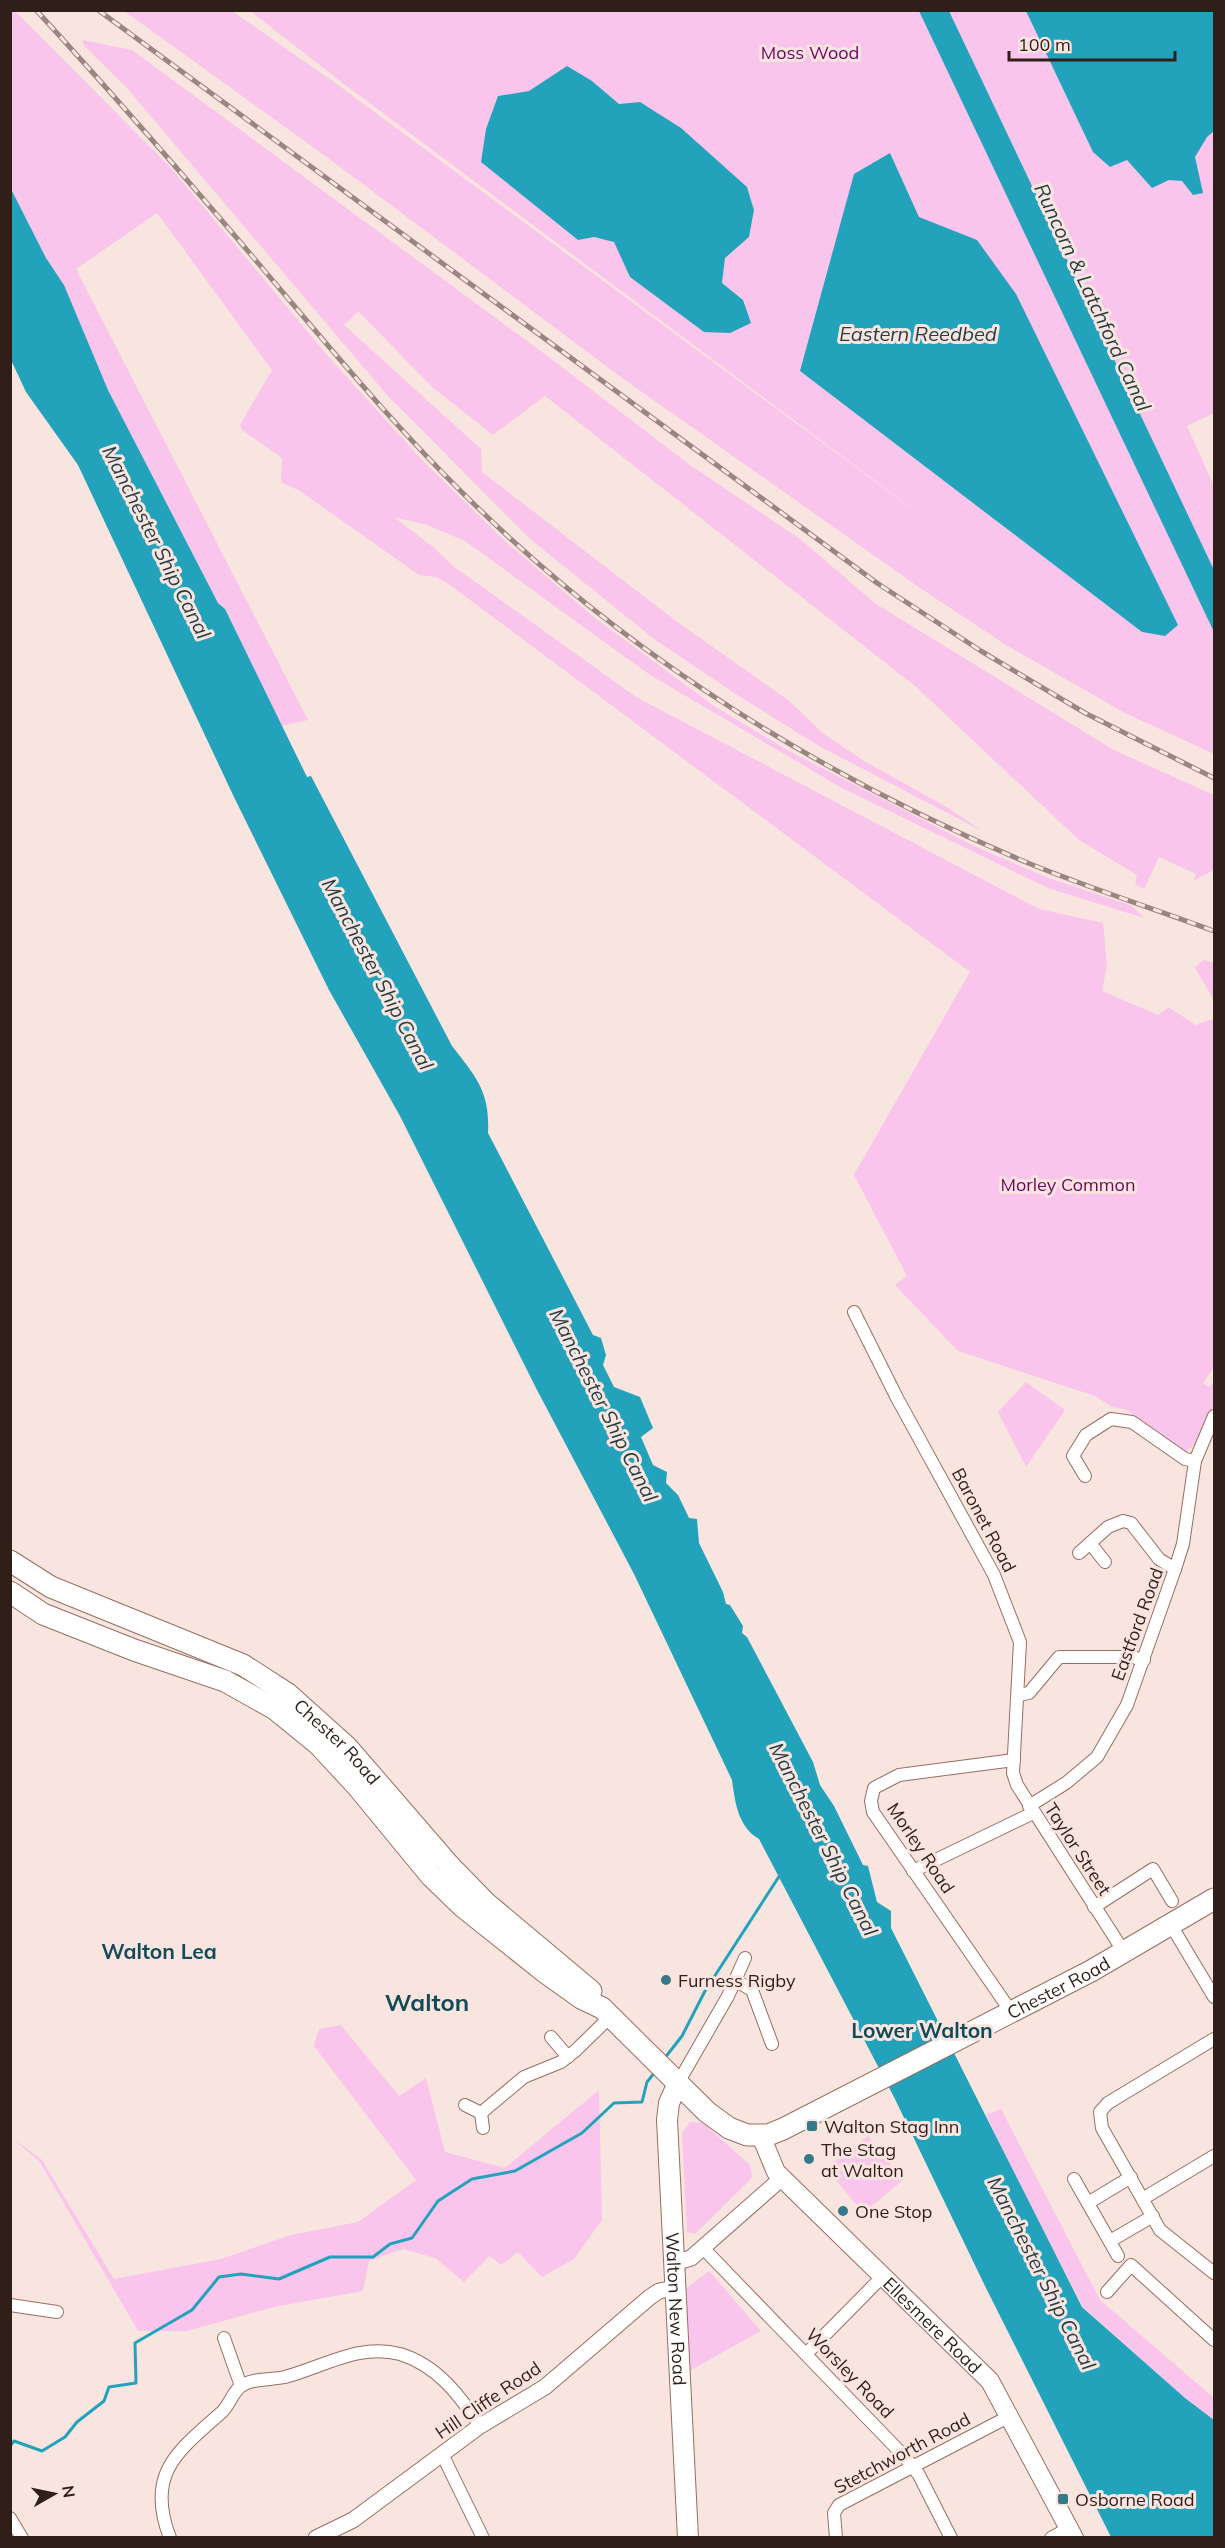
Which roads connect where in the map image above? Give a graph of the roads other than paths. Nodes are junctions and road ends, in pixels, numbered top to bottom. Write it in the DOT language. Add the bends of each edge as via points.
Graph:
graph roads {
  1 [pos="854,1312"];
  2 [pos="1215,1416"];
  3 [pos="1195,1461"];
  4 [pos="1085,1476"];
  5 [pos="1090,1543"];
  6 [pos="1079,1553"];
  7 [pos="10,1562"];
  8 [pos="1105,1562"];
  9 [pos="1175,1569"];
  10 [pos="10,1592"];
  11 [pos="1144,1660"];
  12 [pos="1019,1695"];
  13 [pos="1014,1760"];
  14 [pos="1031,1809"];
  15 [pos="913,1871"];
  16 [pos="1215,1899"];
  17 [pos="1172,1901"];
  18 [pos="1094,1907"];
  19 [pos="1172,1925"];
  20 [pos="1124,1952"];
  21 [pos="745,1958"];
  22 [pos="735,1980"];
  23 [pos="1215,1997"];
  24 [pos="606,2012"];
  25 [pos="1004,2017"];
  26 [pos="551,2037"];
  27 [pos="1215,2039"];
  28 [pos="772,2044"];
  29 [pos="568,2057"];
  30 [pos="674,2079"];
  31 [pos="465,2105"];
  32 [pos="481,2112"];
  33 [pos="483,2128"];
  34 [pos="760,2136"];
  35 [pos="1215,2156"];
  36 [pos="1131,2177"];
  37 [pos="782,2178"];
  38 [pos="1074,2179"];
  39 [pos="1144,2198"];
  40 [pos="1088,2203"];
  41 [pos="1153,2216"];
  42 [pos="1110,2241"];
  43 [pos="703,2248"];
  44 [pos="1118,2256"];
  45 [pos="674,2263"];
  46 [pos="1215,2273"];
  47 [pos="883,2276"];
  48 [pos="675,2288"];
  49 [pos="1107,2292"];
  50 [pos="10,2305"];
  51 [pos="57,2312"];
  52 [pos="224,2338"];
  53 [pos="1215,2340"];
  54 [pos="806,2355"];
  55 [pos="241,2386"];
  56 [pos="1010,2416"];
  57 [pos="480,2426"];
  58 [pos="442,2454"];
  59 [pos="913,2466"];
  60 [pos="10,2518"];
  61 [pos="1071,2533"];
  62 [pos="337,2534"];
  63 [pos="22,2538"];
  64 [pos="170,2538"];
  65 [pos="316,2538"];
  66 [pos="483,2538"];
  67 [pos="688,2538"];
  68 [pos="836,2538"];
  69 [pos="951,2538"];
  70 [pos="1051,2538"];
  1 -- 12 [label="street, Baronet Road" via="994,1575 1020,1642"];
  2 -- 3 [label="street, Eastford Road"];
  3 -- 4 [label="street" via="1185,1459 1132,1422 1111,1419 1086,1435 1073,1456"];
  3 -- 9 [label="street, Eastford Road" via="1183,1544"];
  5 -- 6 [label="street"];
  5 -- 8 [label="street"];
  5 -- 9 [label="street" via="1116,1521 1127,1521 1159,1559"];
  7 -- 24 [label="highway, Chester Road" via="51,1587 243,1665 288,1694 347,1747 486,1903 589,1988"];
  9 -- 11 [label="street, Eastford Road"];
  10 -- 24 [label="highway, Chester Road" via="43,1614 225,1681 275,1709 318,1744 431,1876 462,1906 546,1973"];
  11 -- 12 [label="street" via="1059,1657 1029,1693"];
  11 -- 14 [label="street, Eastford Road" via="1127,1705 1097,1757"];
  12 -- 13 [label="street, Baronet Road"];
  13 -- 14 [label="street, Taylor Street" via="1017,1785"];
  13 -- 15 [label="street, Morley Road" via="899,1775 874,1788 873,1812"];
  14 -- 15 [label="street, Eastford Road"];
  14 -- 18 [label="street, Taylor Street"];
  15 -- 25 [label="street, Morley Road"];
  16 -- 19 [label="highway, Chester Road"];
  17 -- 18 [label="street" via="1153,1869"];
  18 -- 20 [label="street, Taylor Street"];
  19 -- 20 [label="highway, Chester Road"];
  19 -- 23 [label="street"];
  20 -- 25 [label="highway, Chester Road"];
  21 -- 22 [label="street"];
  22 -- 28 [label="street" via="752,1990"];
  22 -- 30 [label="street"];
  24 -- 29 [label="street"];
  24 -- 30 [label="highway, Chester Road"];
  25 -- 34 [label="highway, Chester Road" via="783,2129"];
  26 -- 29 [label="street"];
  27 -- 36 [label="street" via="1108,2103 1100,2112 1102,2128"];
  29 -- 32 [label="street" via="525,2077"];
  30 -- 34 [label="highway, Chester Road" via="729,2128"];
  30 -- 45 [label="main road, Walton New Road" via="667,2120"];
  31 -- 32 [label="street"];
  32 -- 33 [label="street"];
  34 -- 37 [label="main road, Ellesmere Road" via="771,2165"];
  35 -- 39 [label="street"];
  36 -- 39 [label="street"];
  36 -- 40 [label="street"];
  37 -- 43 [label="street"];
  37 -- 47 [label="main road, Ellesmere Road"];
  38 -- 40 [label="street"];
  39 -- 41 [label="street"];
  40 -- 42 [label="street"];
  41 -- 42 [label="street"];
  41 -- 46 [label="street" via="1160,2230"];
  42 -- 44 [label="street"];
  43 -- 45 [label="street" via="691,2258"];
  43 -- 54 [label="street, Worsley Road"];
  45 -- 48 [label="main road, Walton New Road"];
  47 -- 54 [label="street"];
  47 -- 56 [label="main road, Ellesmere Road" via="976,2366"];
  48 -- 57 [label="street, Hill Cliffe Road" via="650,2297 545,2387"];
  48 -- 67 [label="main road, Walton New Road"];
  49 -- 53 [label="street" via="1131,2265"];
  50 -- 51 [label="street"];
  52 -- 55 [label="street"];
  54 -- 59 [label="street, Worsley Road"];
  55 -- 57 [label="street" via="285,2377 352,2354 397,2354 420,2363 443,2379"];
  55 -- 64 [label="street" via="228,2406 187,2442 167,2467 161,2484 161,2505"];
  56 -- 59 [label="street, Stetchworth Road"];
  56 -- 61 [label="main road, Ellesmere Road"];
  57 -- 58 [label="street, Hill Cliffe Road"];
  58 -- 62 [label="street, Hill Cliffe Road"];
  58 -- 66 [label="street"];
  59 -- 68 [label="street, Stetchworth Road" via="839,2505 834,2513"];
  59 -- 69 [label="street, Worsley Road"];
  60 -- 63 [label="street"];
  61 -- 70 [label="street"];
  62 -- 65 [label="street, Hill Cliffe Road"];
}
